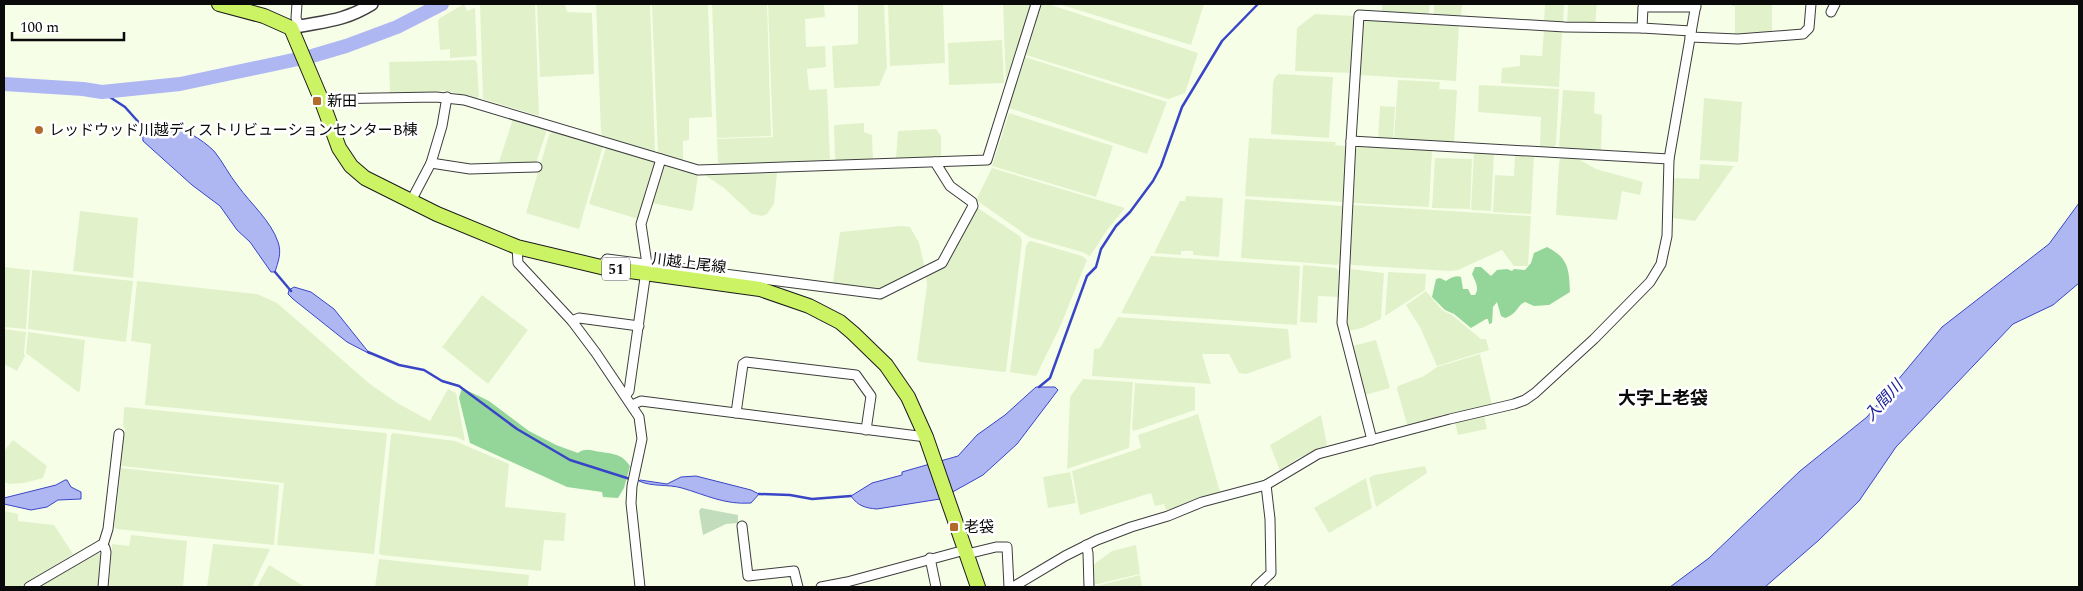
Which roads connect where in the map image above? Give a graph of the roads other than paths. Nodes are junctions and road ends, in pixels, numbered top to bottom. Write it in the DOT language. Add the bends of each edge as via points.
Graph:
graph roads {
  1 [pos="224,4"];
  2 [pos="297,4"];
  3 [pos="372,4"];
  4 [pos="1036,4"];
  5 [pos="1811,4"];
  6 [pos="1696,5"];
  7 [pos="295,27"];
  8 [pos="1642,28"];
  9 [pos="1691,34"];
  10 [pos="447,98"];
  11 [pos="321,99"];
  12 [pos="1351,141"];
  13 [pos="661,159"];
  14 [pos="1669,159"];
  15 [pos="935,162"];
  16 [pos="431,163"];
  17 [pos="538,167"];
  18 [pos="411,201"];
  19 [pos="517,246"];
  20 [pos="647,269"];
  21 [pos="572,321"];
  22 [pos="639,326"];
  23 [pos="626,395"];
  24 [pos="632,405"];
  25 [pos="736,413"];
  26 [pos="866,430"];
  27 [pos="119,434"];
  28 [pos="926,437"];
  29 [pos="1372,440"];
  30 [pos="1266,485"];
  31 [pos="742,526"];
  32 [pos="103,545"];
  33 [pos="1086,545"];
  34 [pos="966,552"];
  35 [pos="930,558"];
  36 [pos="977,584"];
  37 [pos="29,587"];
  38 [pos="103,587"];
  39 [pos="640,587"];
  40 [pos="798,587"];
  41 [pos="821,587"];
  42 [pos="936,587"];
  43 [pos="1011,587"];
  44 [pos="1089,587"];
  45 [pos="1256,587"];
  1 -- 7 [label="main road"];
  2 -- 7 [label="street"];
  3 -- 7 [label="street" via="339,20"];
  4 -- 15 [label="street" via="989,157 987,160"];
  5 -- 9 [label="street" via="1809,28 1803,34 1738,39"];
  6 -- 8 [label="street" via="1643,6"];
  6 -- 9 [label="street"];
  7 -- 11 [label="main road, 川越上尾線 / 51"];
  8 -- 9 [label="street"];
  8 -- 12 [label="street" via="1565,27 1359,15"];
  9 -- 14 [label="street"];
  10 -- 11 [label="street"];
  10 -- 13 [label="street"];
  10 -- 16 [label="street"];
  11 -- 18 [label="main road, 川越上尾線 / 51" via="339,148 351,166 365,178"];
  12 -- 14 [label="street"];
  12 -- 29 [label="street" via="1342,323"];
  13 -- 15 [label="street" via="698,170"];
  13 -- 20 [label="street" via="641,224"];
  14 -- 29 [label="street" via="1667,236 1661,264 1650,282 1566,365 1535,393 1519,402"];
  15 -- 20 [label="street" via="950,186 972,202 972,206 942,263 880,294"];
  16 -- 17 [label="street" via="470,169"];
  16 -- 18 [label="street"];
  18 -- 19 [label="main road, 川越上尾線 / 51" via="462,226"];
  19 -- 20 [label="main road, 川越上尾線 / 51" via="601,267"];
  19 -- 21 [label="street" via="518,262"];
  20 -- 22 [label="street"];
  20 -- 28 [label="main road, 川越上尾線 / 51" via="760,289 825,314 853,333 886,365 908,396"];
  21 -- 22 [label="street" via="579,318"];
  21 -- 23 [label="street"];
  22 -- 23 [label="street"];
  23 -- 24 [label="street"];
  24 -- 25 [label="street" via="641,401"];
  24 -- 39 [label="street" via="640,417 642,429 631,503"];
  25 -- 26 [label="street"];
  25 -- 26 [label="street" via="743,364 746,362 856,375 871,396"];
  26 -- 28 [label="street"];
  27 -- 32 [label="street" via="108,530"];
  28 -- 34 [label="main road, 川越上尾線 / 51"];
  29 -- 30 [label="street" via="1318,454"];
  30 -- 33 [label="street" via="1202,502"];
  30 -- 45 [label="street" via="1271,574"];
  31 -- 40 [label="street" via="748,576 794,571"];
  32 -- 37 [label="street"];
  32 -- 38 [label="street" via="106,552"];
  33 -- 43 [label="street"];
  33 -- 44 [label="street"];
  34 -- 35 [label="street"];
  34 -- 36 [label="main road, 川越上尾線 / 51"];
  34 -- 43 [label="street" via="1007,547"];
  35 -- 41 [label="street"];
  35 -- 42 [label="street"];
}
